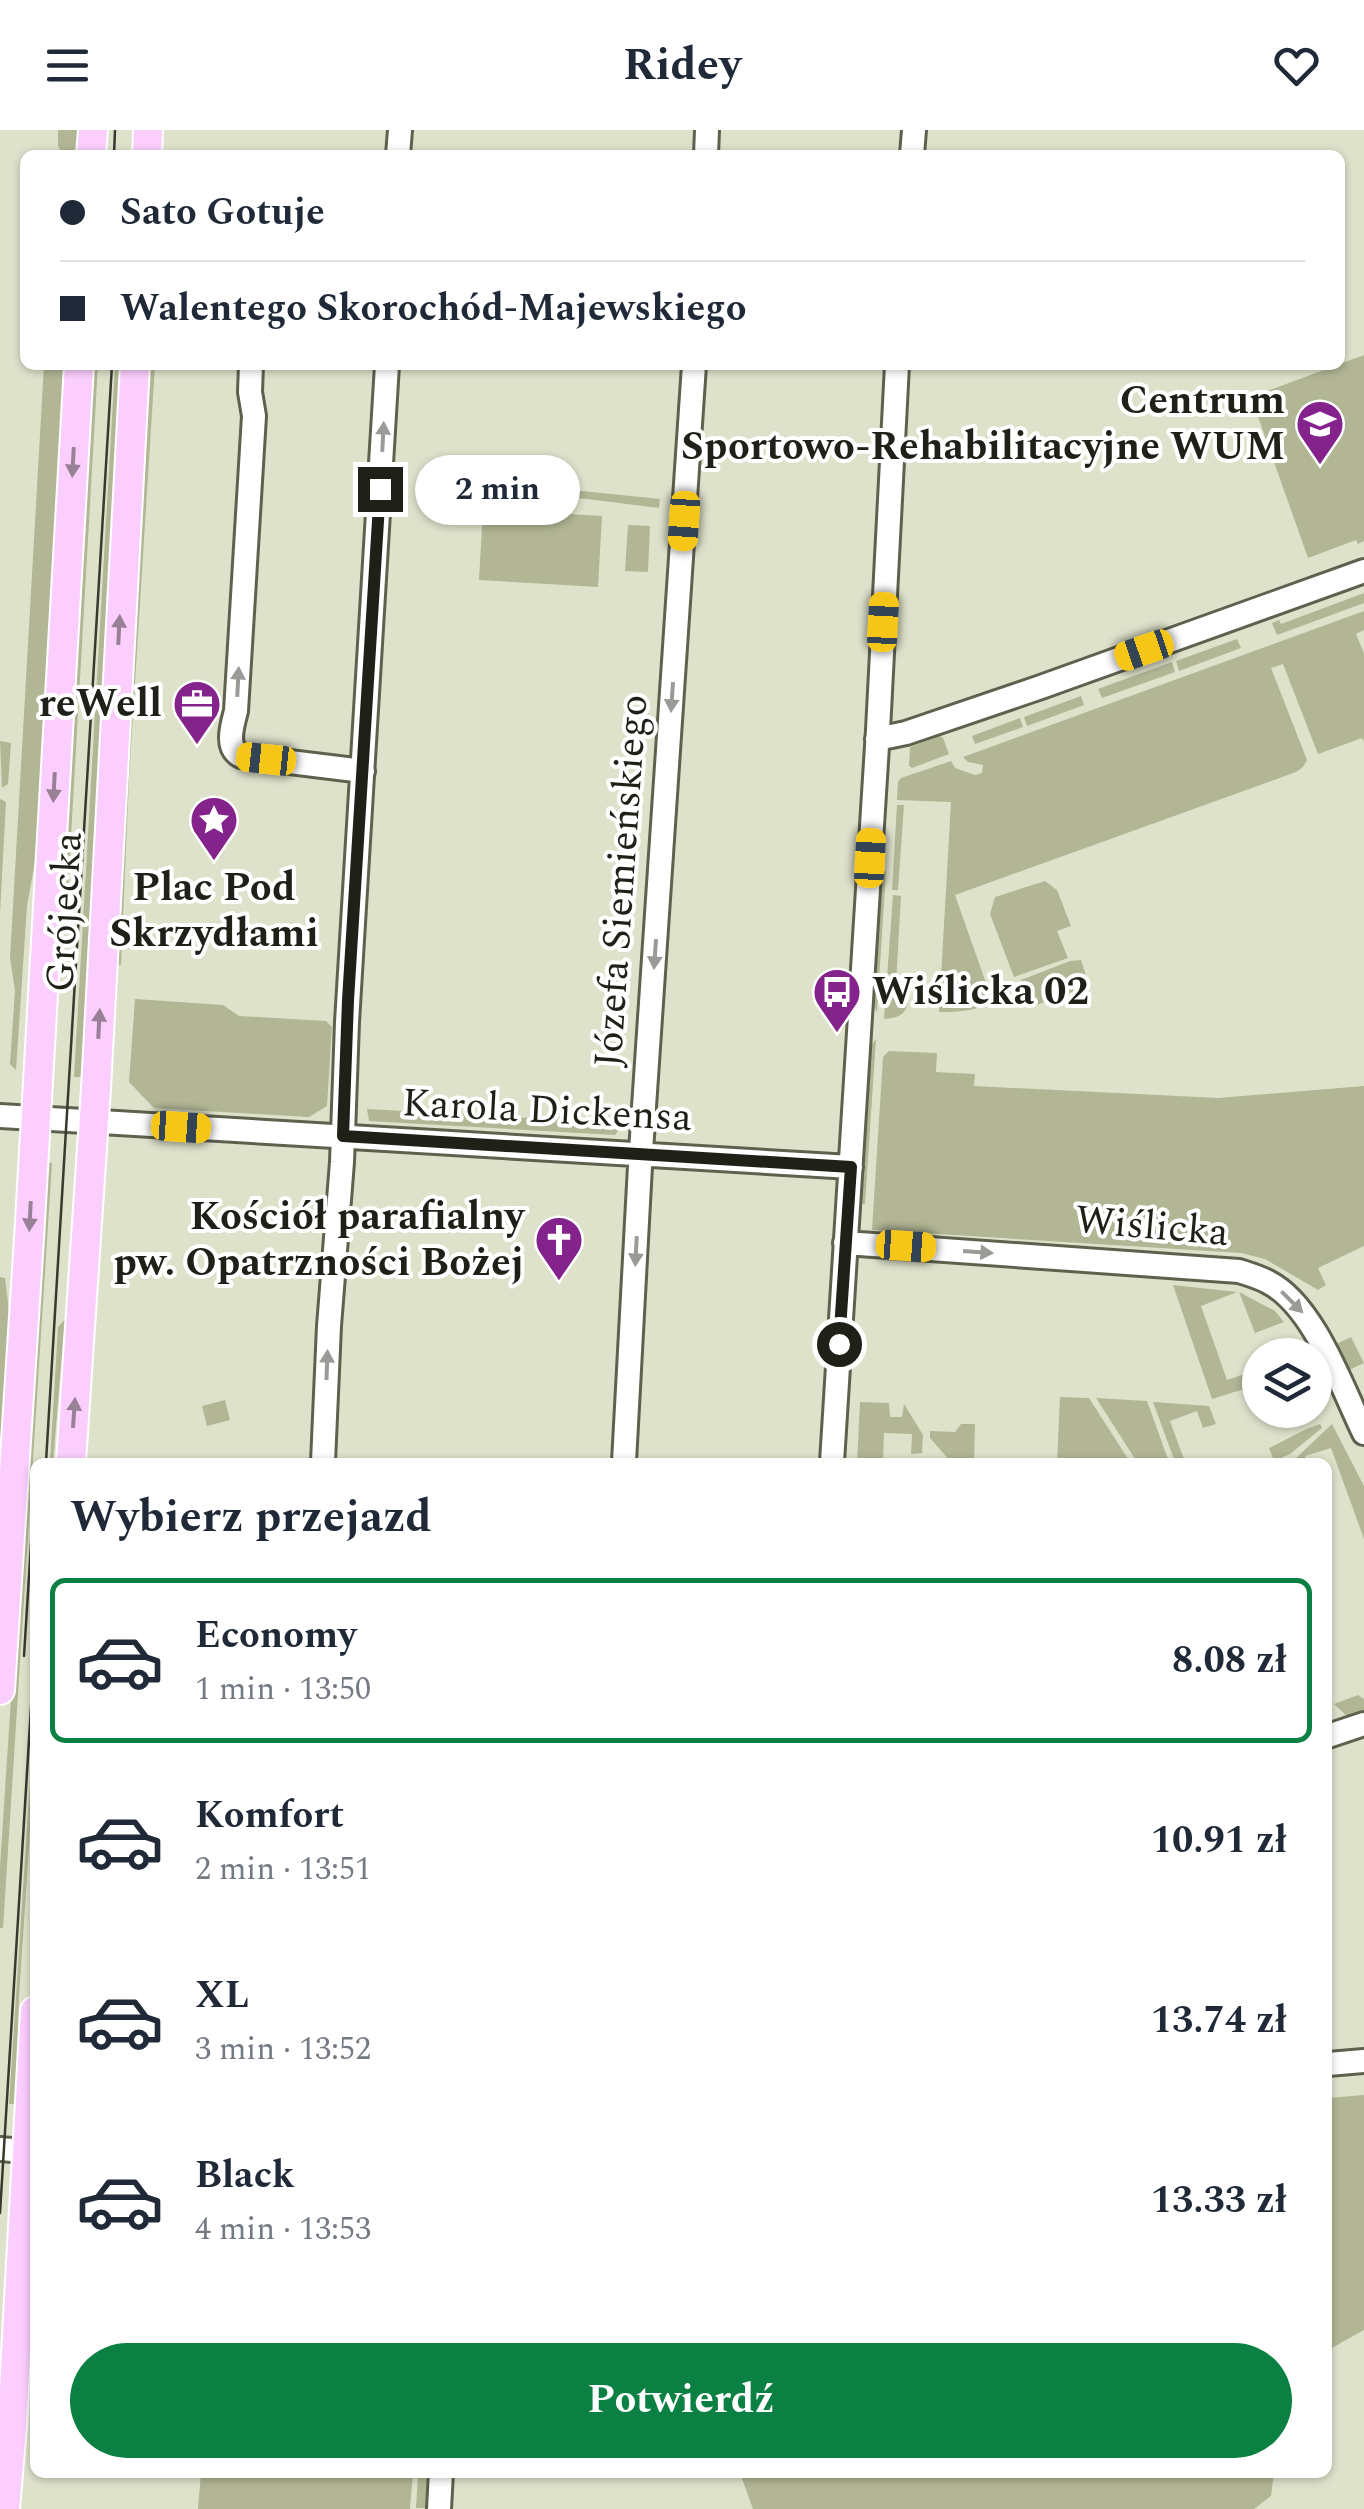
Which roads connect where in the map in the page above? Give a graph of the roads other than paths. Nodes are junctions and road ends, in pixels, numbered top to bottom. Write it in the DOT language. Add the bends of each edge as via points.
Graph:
graph roads {
  1 [pos="79,370"];
  2 [pos="135,370"];
  3 [pos="251,370"];
  4 [pos="387,370"];
  5 [pos="694,370"];
  6 [pos="897,370"];
  7 [pos="1364,571"];
  8 [pos="877,739"];
  9 [pos="363,772"];
  10 [pos="0,1116"];
  11 [pos="35,1119"];
  12 [pos="94,1122"];
  13 [pos="343,1136"];
  14 [pos="641,1154"];
  15 [pos="851,1167"];
  16 [pos="845,1243"];
  17 [pos="1364,1433"];
  18 [pos="71,1458"];
  19 [pos="324,1458"];
  20 [pos="624,1458"];
  21 [pos="832,1458"];
  22 [pos="0,1690"];
  23 [pos="1364,1724"];
  24 [pos="1332,1735"];
  25 [pos="30,2060"];
  26 [pos="1364,2061"];
  27 [pos="1332,2064"];
  28 [pos="21,2151"];
  29 [pos="441,2478"];
  30 [pos="5,2509"];
  31 [pos="439,2509"];
  1 -- 11 [label="main road, Grójecka, one-way"];
  12 -- 2 [label="main road, Grójecka, one-way"];
  9 -- 3 [label="street, one-way" via="241,756 232,748 254,416"];
  9 -- 4 [label="street, one-way"];
  5 -- 14 [label="street, Józefa Siemieńskiego, one-way"];
  6 -- 8 [label="street"];
  7 -- 8 [label="street"];
  8 -- 15 [label="street"];
  9 -- 13 [label="street"];
  10 -- 11 [label="street, Karola Dickensa"];
  11 -- 12 [label="street, Karola Dickensa"];
  11 -- 22 [label="main road, Grójecka, one-way"];
  12 -- 13 [label="street, Karola Dickensa"];
  18 -- 12 [label="main road, Grójecka, one-way"];
  13 -- 14 [label="street, Karola Dickensa"];
  19 -- 13 [label="street, one-way"];
  14 -- 15 [label="street, Karola Dickensa"];
  14 -- 20 [label="street, Józefa Siemieńskiego, one-way"];
  15 -- 16 [label="street"];
  16 -- 17 [label="street, Wiślicka, one-way" via="1239,1270 1270,1282 1309,1320"];
  16 -- 21 [label="street"];
  23 -- 24 [label="street"];
  25 -- 28 [label="main road"];
  26 -- 27 [label="street"];
  28 -- 30 [label="main road"];
  29 -- 31 [label="street"];
}
